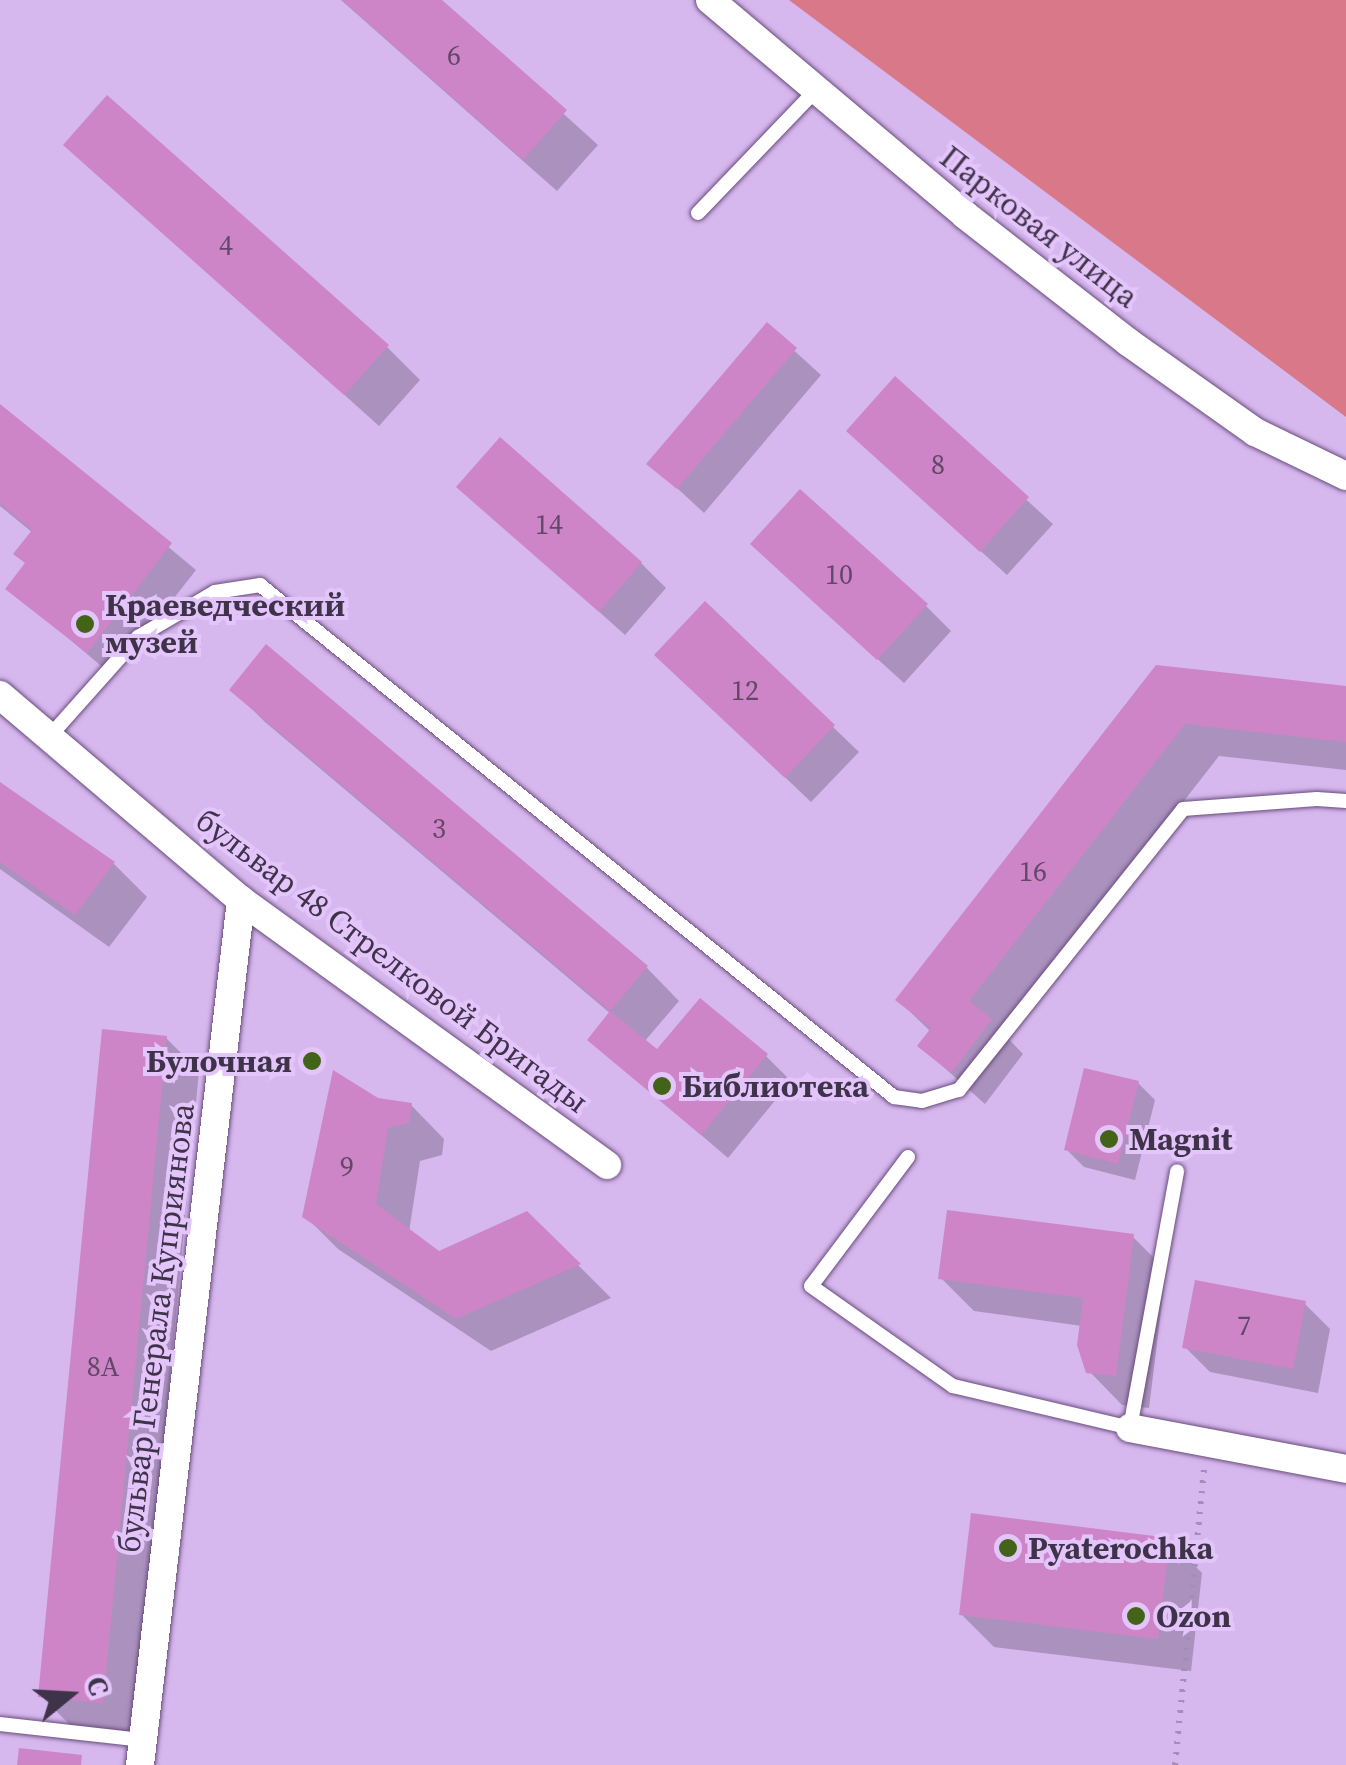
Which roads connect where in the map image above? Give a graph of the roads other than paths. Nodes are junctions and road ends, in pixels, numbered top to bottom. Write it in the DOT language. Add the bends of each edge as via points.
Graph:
graph roads {
  1 [pos="710,0"];
  2 [pos="816,90"];
  3 [pos="698,212"];
  4 [pos="1346,476"];
  5 [pos="0,695"];
  6 [pos="49,737"];
  7 [pos="1346,801"];
  8 [pos="241,900"];
  9 [pos="908,1158"];
  10 [pos="607,1165"];
  11 [pos="1177,1172"];
  12 [pos="1130,1428"];
  13 [pos="1346,1469"];
  14 [pos="0,1724"];
  15 [pos="141,1752"];
  1 -- 2 [label="street, Парковая улица"];
  2 -- 3 [label="lane"];
  2 -- 4 [label="street, Парковая улица" via="1128,342 1256,432"];
  5 -- 6 [label="street, бульвар 48 Стрелковой Бригады"];
  6 -- 7 [label="lane" via="138,637 215,592 260,585 894,1097 922,1101 959,1090 1182,809"];
  6 -- 8 [label="street, бульвар 48 Стрелковой Бригады"];
  8 -- 10 [label="street, бульвар 48 Стрелковой Бригады"];
  8 -- 15 [label="street, бульвар Генерала Куприянова"];
  9 -- 12 [label="lane" via="811,1286 953,1386"];
  11 -- 12 [label="lane"];
  12 -- 13 [label="street"];
  14 -- 15 [label="lane"];
}
